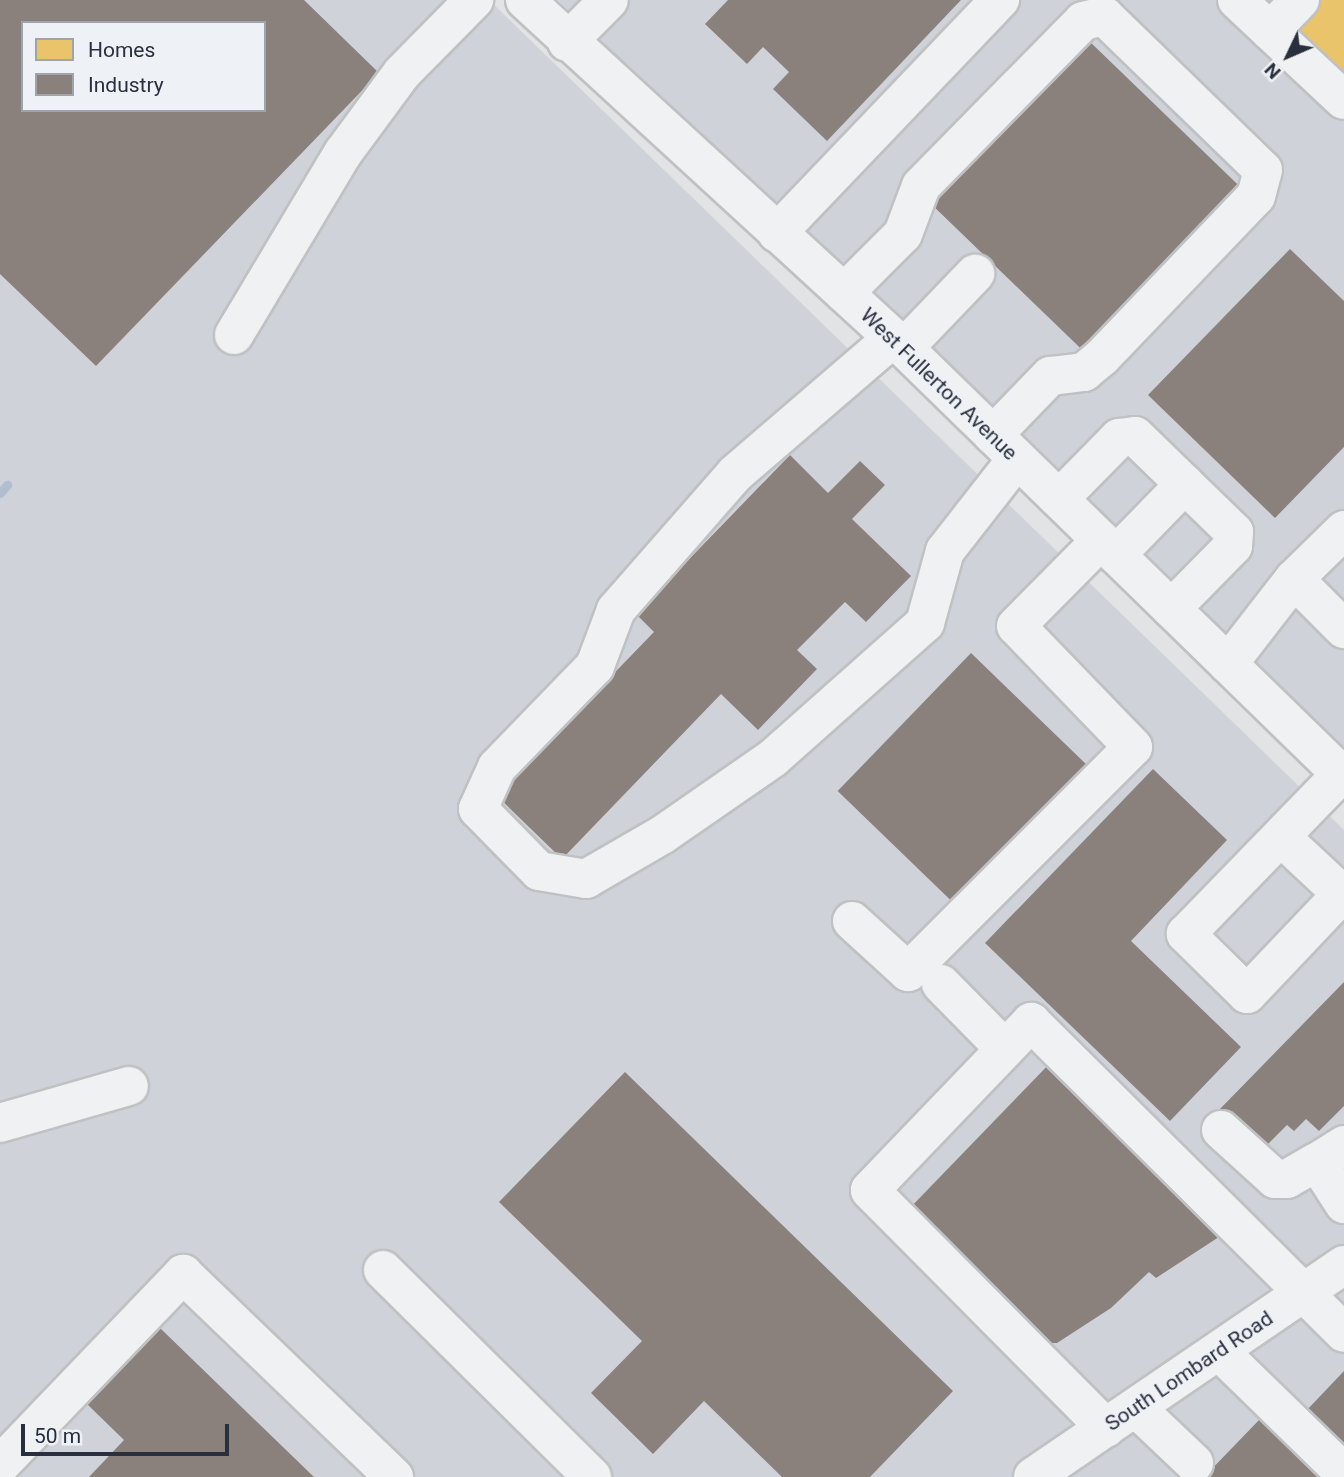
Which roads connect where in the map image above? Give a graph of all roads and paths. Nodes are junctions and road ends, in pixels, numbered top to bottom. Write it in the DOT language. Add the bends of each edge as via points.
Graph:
graph roads {
  1 [pos="474,0"];
  2 [pos="525,0"];
  3 [pos="609,0"];
  4 [pos="1000,0"];
  5 [pos="1237,0"];
  6 [pos="1300,0"];
  7 [pos="1270,31"];
  8 [pos="567,42"];
  9 [pos="1344,100"];
  10 [pos="778,233"];
  11 [pos="975,275"];
  12 [pos="844,293"];
  13 [pos="234,335"];
  14 [pos="898,343"];
  15 [pos="1005,447"];
  16 [pos="1185,484"];
  17 [pos="1059,499"];
  18 [pos="1344,530"];
  19 [pos="1109,548"];
  20 [pos="1294,579"];
  21 [pos="1171,608"];
  22 [pos="1344,629"];
  23 [pos="1228,664"];
  24 [pos="1338,761"];
  25 [pos="1281,837"];
  26 [pos="852,921"];
  27 [pos="941,984"];
  28 [pos="1005,1049"];
  29 [pos="129,1086"];
  30 [pos="0,1123"];
  31 [pos="1221,1130"];
  32 [pos="1330,1153"];
  33 [pos="1344,1205"];
  34 [pos="1344,1265"];
  35 [pos="383,1270"];
  36 [pos="1304,1292"];
  37 [pos="1344,1333"];
  38 [pos="1219,1351"];
  39 [pos="1121,1418"];
  40 [pos="1194,1463"];
  41 [pos="0,1465"];
  42 [pos="1344,1472"];
  43 [pos="394,1477"];
  44 [pos="592,1477"];
  45 [pos="1033,1477"];
  1 -- 13 [label="street" via="402,74 343,153"];
  2 -- 8 [label="street, West Fullerton Avenue"];
  3 -- 8 [label="street"];
  4 -- 10 [label="street"];
  5 -- 7 [label="street"];
  6 -- 7 [label="street"];
  7 -- 9 [label="street"];
  8 -- 10 [label="street, West Fullerton Avenue"];
  10 -- 12 [label="street, West Fullerton Avenue"];
  11 -- 14 [label="street"];
  12 -- 14 [label="street, West Fullerton Avenue"];
  12 -- 15 [label="street" via="902,234 921,186 1083,21 1104,16 1263,170 1256,196 1102,357 1084,372 1050,376"];
  14 -- 15 [label="street, West Fullerton Avenue"];
  14 -- 15 [label="street" via="735,474 617,610 595,666 497,767 478,809 538,872 586,879 662,835 773,758 925,623 945,551"];
  15 -- 17 [label="street, West Fullerton Avenue"];
  16 -- 17 [label="street" via="1135,436 1119,438"];
  16 -- 19 [label="street"];
  16 -- 21 [label="street" via="1234,532 1233,545"];
  17 -- 19 [label="street, West Fullerton Avenue"];
  18 -- 20 [label="street"];
  19 -- 21 [label="street, West Fullerton Avenue"];
  19 -- 26 [label="street" via="1016,626 1133,747 908,972"];
  20 -- 22 [label="street"];
  20 -- 23 [label="street"];
  21 -- 23 [label="street, West Fullerton Avenue"];
  23 -- 24 [label="street, West Fullerton Avenue"];
  24 -- 25 [label="street"];
  27 -- 28 [label="street"];
  28 -- 36 [label="street" via="1031,1022"];
  28 -- 39 [label="street" via="870,1190"];
  29 -- 30 [label="street"];
  31 -- 32 [label="street" via="1275,1179 1287,1179"];
  32 -- 33 [label="street"];
  34 -- 36 [label="street, South Lombard Road"];
  35 -- 44 [label="street"];
  36 -- 37 [label="street"];
  36 -- 38 [label="street, South Lombard Road"];
  38 -- 39 [label="street, South Lombard Road"];
  38 -- 42 [label="street"];
  39 -- 40 [label="street"];
  39 -- 45 [label="street, South Lombard Road"];
  41 -- 43 [label="street" via="183,1274"];
}
